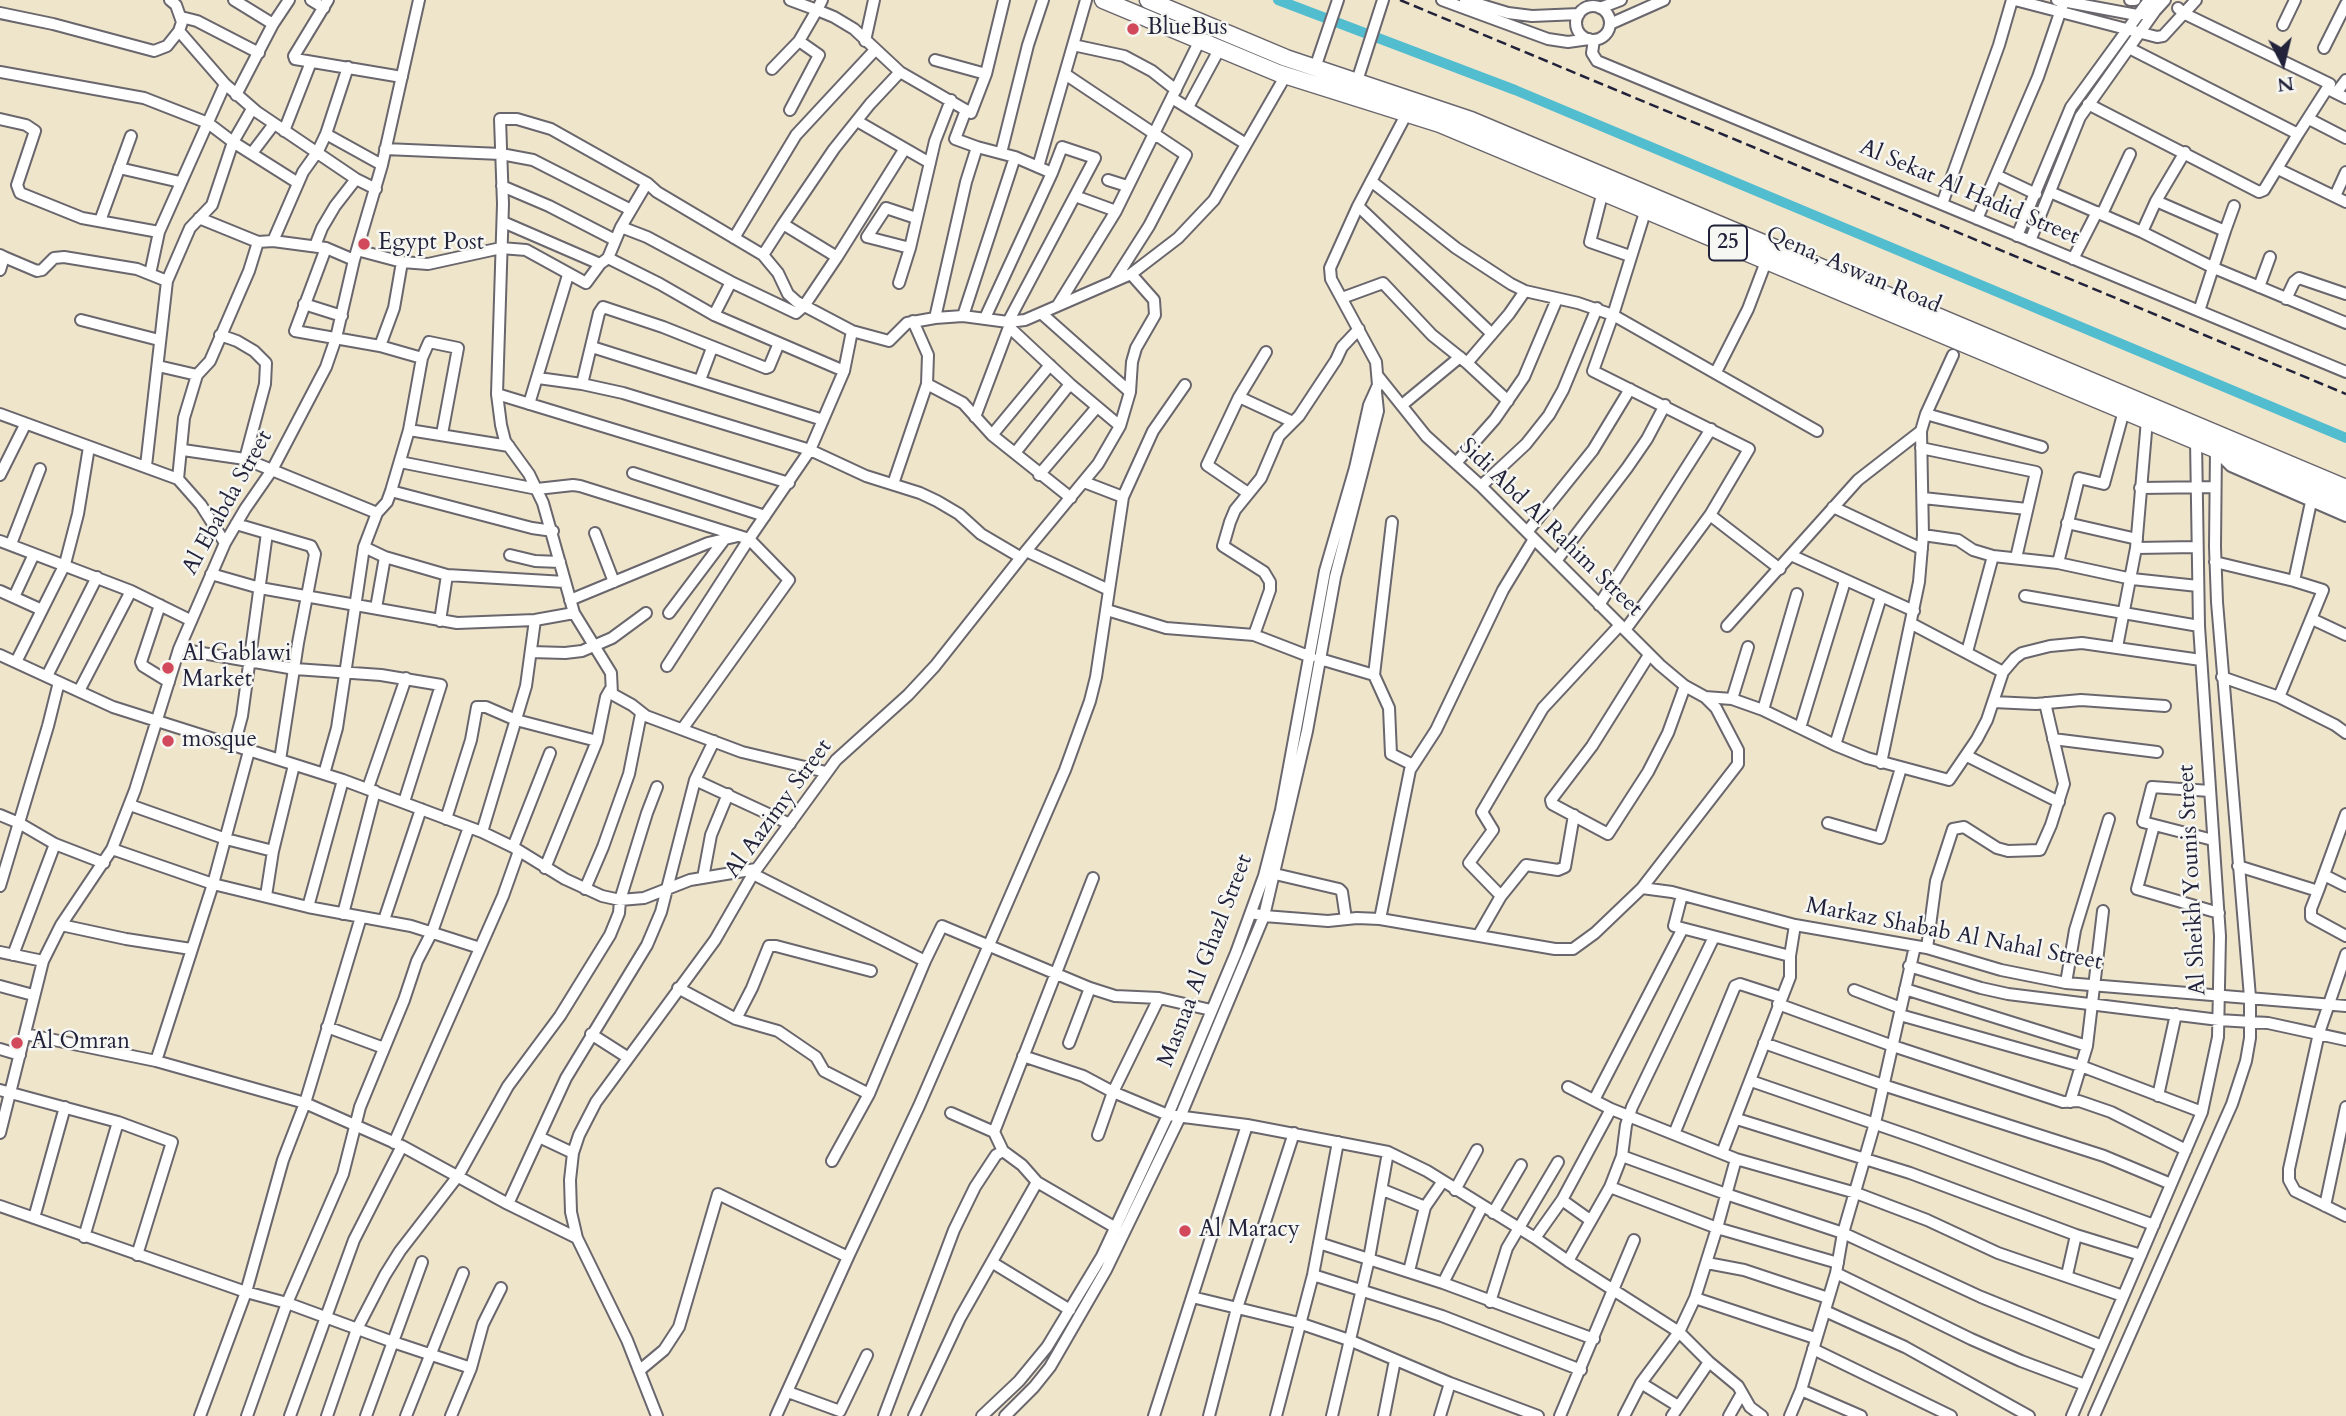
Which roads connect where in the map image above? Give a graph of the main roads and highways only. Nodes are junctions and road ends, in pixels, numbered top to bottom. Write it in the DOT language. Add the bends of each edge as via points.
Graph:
graph roads {
  1 [pos="1103,0"];
  2 [pos="1148,0"];
  3 [pos="2091,388"];
  4 [pos="2123,402"];
  5 [pos="2346,488"];
  6 [pos="2346,504"];
  1 -- 3 [label="highway, Qena, Aswan Road / 25" via="1286,75 1440,124"];
  2 -- 3 [label="highway, Qena, Aswan Road / 25" via="1315,68 1471,120"];
  3 -- 4 [label="highway, Qena, Aswan Road / 25"];
  4 -- 5 [label="highway, Qena, Aswan Road / 25"];
  4 -- 6 [label="highway, Qena, Aswan Road / 25" via="2147,420"];
}
